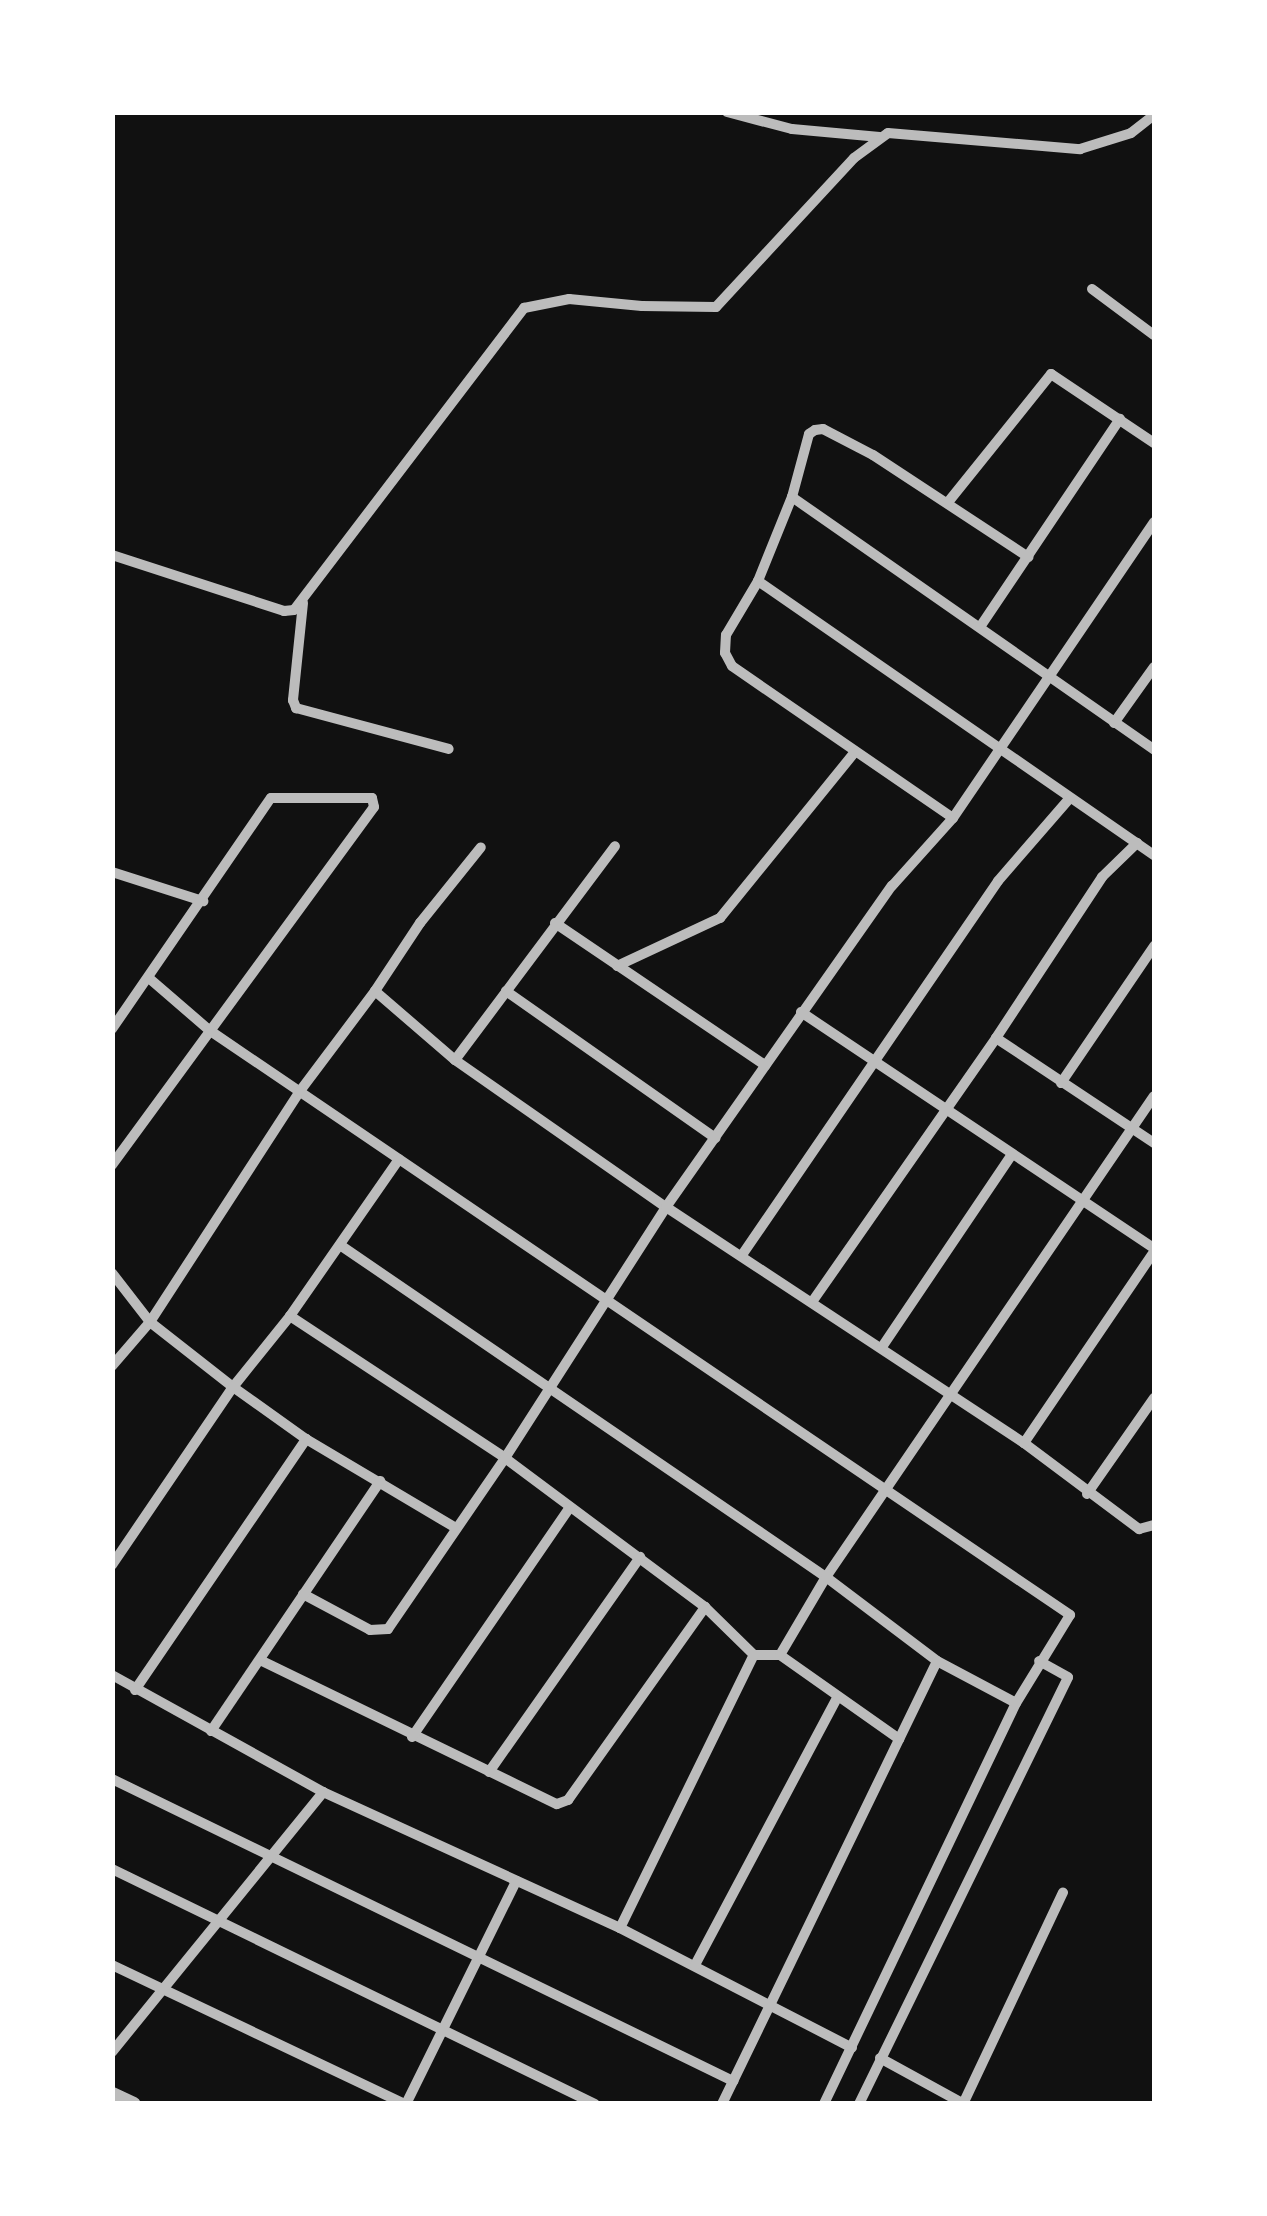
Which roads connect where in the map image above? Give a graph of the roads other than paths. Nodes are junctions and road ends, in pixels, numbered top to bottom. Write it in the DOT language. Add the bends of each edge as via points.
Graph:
graph roads {
  1 [pos="727,112"];
  2 [pos="1154,115"];
  3 [pos="881,137"];
  4 [pos="1092,289"];
  5 [pos="1154,335"];
  6 [pos="1120,419"];
  7 [pos="1154,442"];
  8 [pos="792,497"];
  9 [pos="949,501"];
  10 [pos="1154,522"];
  11 [pos="112,556"];
  12 [pos="1028,556"];
  13 [pos="758,581"];
  14 [pos="303,604"];
  15 [pos="980,627"];
  16 [pos="1154,667"];
  17 [pos="1049,677"];
  18 [pos="1114,722"];
  19 [pos="1002,748"];
  20 [pos="449,749"];
  21 [pos="1154,750"];
  22 [pos="854,753"];
  23 [pos="1070,798"];
  24 [pos="953,818"];
  25 [pos="1137,844"];
  26 [pos="615,846"];
  27 [pos="481,848"];
  28 [pos="1154,855"];
  29 [pos="112,872"];
  30 [pos="203,901"];
  31 [pos="555,923"];
  32 [pos="1154,946"];
  33 [pos="617,966"];
  34 [pos="150,979"];
  35 [pos="375,991"];
  36 [pos="506,991"];
  37 [pos="802,1012"];
  38 [pos="112,1029"];
  39 [pos="209,1030"];
  40 [pos="996,1038"];
  41 [pos="456,1060"];
  42 [pos="877,1061"];
  43 [pos="764,1064"];
  44 [pos="1060,1083"];
  45 [pos="300,1091"];
  46 [pos="1154,1096"];
  47 [pos="946,1108"];
  48 [pos="1132,1128"];
  49 [pos="715,1138"];
  50 [pos="1154,1143"];
  51 [pos="1012,1154"];
  52 [pos="398,1159"];
  53 [pos="112,1165"];
  54 [pos="1084,1200"];
  55 [pos="666,1207"];
  56 [pos="340,1245"];
  57 [pos="1154,1250"];
  58 [pos="742,1255"];
  59 [pos="112,1273"];
  60 [pos="606,1302"];
  61 [pos="812,1302"];
  62 [pos="290,1316"];
  63 [pos="150,1322"];
  64 [pos="882,1347"];
  65 [pos="113,1364"];
  66 [pos="234,1387"];
  67 [pos="550,1388"];
  68 [pos="953,1395"];
  69 [pos="1154,1398"];
  70 [pos="306,1439"];
  71 [pos="1024,1443"];
  72 [pos="504,1458"];
  73 [pos="380,1482"];
  74 [pos="886,1494"];
  75 [pos="1088,1494"];
  76 [pos="570,1507"];
  77 [pos="1154,1525"];
  78 [pos="454,1527"];
  79 [pos="640,1558"];
  80 [pos="112,1565"];
  81 [pos="826,1578"];
  82 [pos="303,1594"];
  83 [pos="705,1607"];
  84 [pos="754,1655"];
  85 [pos="780,1655"];
  86 [pos="260,1660"];
  87 [pos="1039,1660"];
  88 [pos="937,1661"];
  89 [pos="112,1675"];
  90 [pos="135,1690"];
  91 [pos="837,1698"];
  92 [pos="1016,1703"];
  93 [pos="211,1731"];
  94 [pos="412,1738"];
  95 [pos="899,1739"];
  96 [pos="488,1772"];
  97 [pos="112,1779"];
  98 [pos="323,1792"];
  99 [pos="272,1859"];
  100 [pos="112,1869"];
  101 [pos="516,1882"];
  102 [pos="1063,1892"];
  103 [pos="219,1922"];
  104 [pos="620,1928"];
  105 [pos="478,1959"];
  106 [pos="112,1965"];
  107 [pos="695,1966"];
  108 [pos="164,1991"];
  109 [pos="768,2008"];
  110 [pos="444,2030"];
  111 [pos="852,2048"];
  112 [pos="112,2052"];
  113 [pos="880,2058"];
  114 [pos="733,2081"];
  115 [pos="112,2094"];
  116 [pos="964,2103"];
  117 [pos="133,2104"];
  118 [pos="405,2104"];
  119 [pos="595,2104"];
  120 [pos="722,2104"];
  121 [pos="824,2104"];
  122 [pos="859,2104"];
  1 -- 3 [label="street" via="792,129"];
  2 -- 3 [label="street" via="1131,133 1087,148 891,132"];
  3 -- 14 [label="street" via="716,307 568,299 520,311"];
  4 -- 5 [label="street"];
  6 -- 7 [label="street"];
  6 -- 9 [label="street" via="1059,375 1046,376"];
  6 -- 12 [label="street"];
  8 -- 9 [label="street" via="809,434 822,429"];
  8 -- 13 [label="street"];
  8 -- 15 [label="street"];
  9 -- 12 [label="street"];
  10 -- 17 [label="street"];
  11 -- 14 [label="street" via="284,611"];
  12 -- 15 [label="street"];
  13 -- 19 [label="street"];
  13 -- 22 [label="street" via="726,635 727,661"];
  14 -- 20 [label="street" via="296,708"];
  15 -- 17 [label="street"];
  16 -- 18 [label="street"];
  17 -- 18 [label="street"];
  17 -- 19 [label="street"];
  18 -- 21 [label="street"];
  19 -- 23 [label="street"];
  19 -- 24 [label="street"];
  22 -- 24 [label="street"];
  22 -- 33 [label="street" via="720,918"];
  23 -- 25 [label="street"];
  23 -- 42 [label="street" via="998,881"];
  24 -- 37 [label="street" via="892,886"];
  25 -- 28 [label="street"];
  25 -- 40 [label="street" via="1102,877"];
  26 -- 31 [label="street"];
  27 -- 35 [label="street"];
  29 -- 30 [label="street"];
  30 -- 34 [label="street"];
  30 -- 39 [label="street" via="275,795 374,801"];
  31 -- 33 [label="street"];
  31 -- 36 [label="street"];
  32 -- 44 [label="street"];
  33 -- 43 [label="street"];
  34 -- 38 [label="street"];
  34 -- 39 [label="street"];
  35 -- 41 [label="street"];
  35 -- 45 [label="street"];
  36 -- 41 [label="street"];
  36 -- 49 [label="street"];
  37 -- 42 [label="street"];
  37 -- 43 [label="street"];
  39 -- 45 [label="street"];
  39 -- 53 [label="street"];
  40 -- 44 [label="street"];
  40 -- 47 [label="street"];
  41 -- 55 [label="street"];
  42 -- 47 [label="street"];
  42 -- 58 [label="street"];
  43 -- 49 [label="street"];
  44 -- 48 [label="street"];
  45 -- 52 [label="street"];
  45 -- 63 [label="street"];
  46 -- 48 [label="street"];
  47 -- 51 [label="street"];
  47 -- 61 [label="street"];
  48 -- 50 [label="street"];
  48 -- 54 [label="street"];
  49 -- 55 [label="street"];
  51 -- 54 [label="street"];
  51 -- 64 [label="street"];
  52 -- 56 [label="street"];
  52 -- 60 [label="street"];
  54 -- 57 [label="street"];
  54 -- 68 [label="street"];
  55 -- 58 [label="street"];
  55 -- 60 [label="street"];
  56 -- 62 [label="street"];
  56 -- 67 [label="street"];
  57 -- 71 [label="street"];
  58 -- 61 [label="street"];
  59 -- 63 [label="street"];
  60 -- 67 [label="street"];
  60 -- 74 [label="street"];
  61 -- 64 [label="street"];
  62 -- 66 [label="street"];
  62 -- 72 [label="street"];
  63 -- 65 [label="street"];
  63 -- 66 [label="street"];
  64 -- 68 [label="street"];
  66 -- 70 [label="street"];
  66 -- 80 [label="street"];
  67 -- 72 [label="street"];
  67 -- 81 [label="street"];
  68 -- 71 [label="street"];
  68 -- 74 [label="street"];
  69 -- 75 [label="street"];
  70 -- 73 [label="street"];
  70 -- 90 [label="street"];
  71 -- 75 [label="street"];
  72 -- 76 [label="street"];
  72 -- 78 [label="street"];
  73 -- 78 [label="street"];
  73 -- 82 [label="street"];
  74 -- 81 [label="street"];
  74 -- 87 [label="street" via="1070,1615"];
  75 -- 77 [label="street" via="1138,1529"];
  76 -- 79 [label="street"];
  76 -- 94 [label="street"];
  78 -- 82 [label="street" via="388,1628 370,1630"];
  79 -- 83 [label="street"];
  79 -- 96 [label="street"];
  81 -- 85 [label="street"];
  81 -- 88 [label="street"];
  82 -- 86 [label="street"];
  83 -- 84 [label="street"];
  83 -- 96 [label="street" via="568,1800 551,1802"];
  84 -- 85 [label="street"];
  84 -- 104 [label="street"];
  85 -- 91 [label="street"];
  86 -- 93 [label="street"];
  86 -- 94 [label="street"];
  87 -- 92 [label="street"];
  87 -- 113 [label="street" via="1068,1677"];
  88 -- 92 [label="street"];
  88 -- 95 [label="street"];
  89 -- 90 [label="street"];
  90 -- 93 [label="street"];
  91 -- 95 [label="street"];
  91 -- 107 [label="street"];
  92 -- 111 [label="street"];
  93 -- 98 [label="street"];
  94 -- 96 [label="street"];
  95 -- 109 [label="street"];
  97 -- 99 [label="street"];
  98 -- 99 [label="street"];
  98 -- 101 [label="street"];
  99 -- 103 [label="street"];
  99 -- 105 [label="street"];
  100 -- 103 [label="street"];
  101 -- 104 [label="street"];
  101 -- 105 [label="street"];
  102 -- 116 [label="street"];
  103 -- 108 [label="street"];
  103 -- 110 [label="street"];
  104 -- 107 [label="street"];
  105 -- 110 [label="street"];
  105 -- 114 [label="street"];
  106 -- 108 [label="street"];
  107 -- 109 [label="street"];
  108 -- 112 [label="street"];
  108 -- 118 [label="street"];
  109 -- 111 [label="street"];
  109 -- 114 [label="street"];
  110 -- 118 [label="street"];
  110 -- 119 [label="street"];
  111 -- 121 [label="street"];
  113 -- 116 [label="street"];
  113 -- 122 [label="street"];
  114 -- 120 [label="street"];
  115 -- 117 [label="street"];
}
